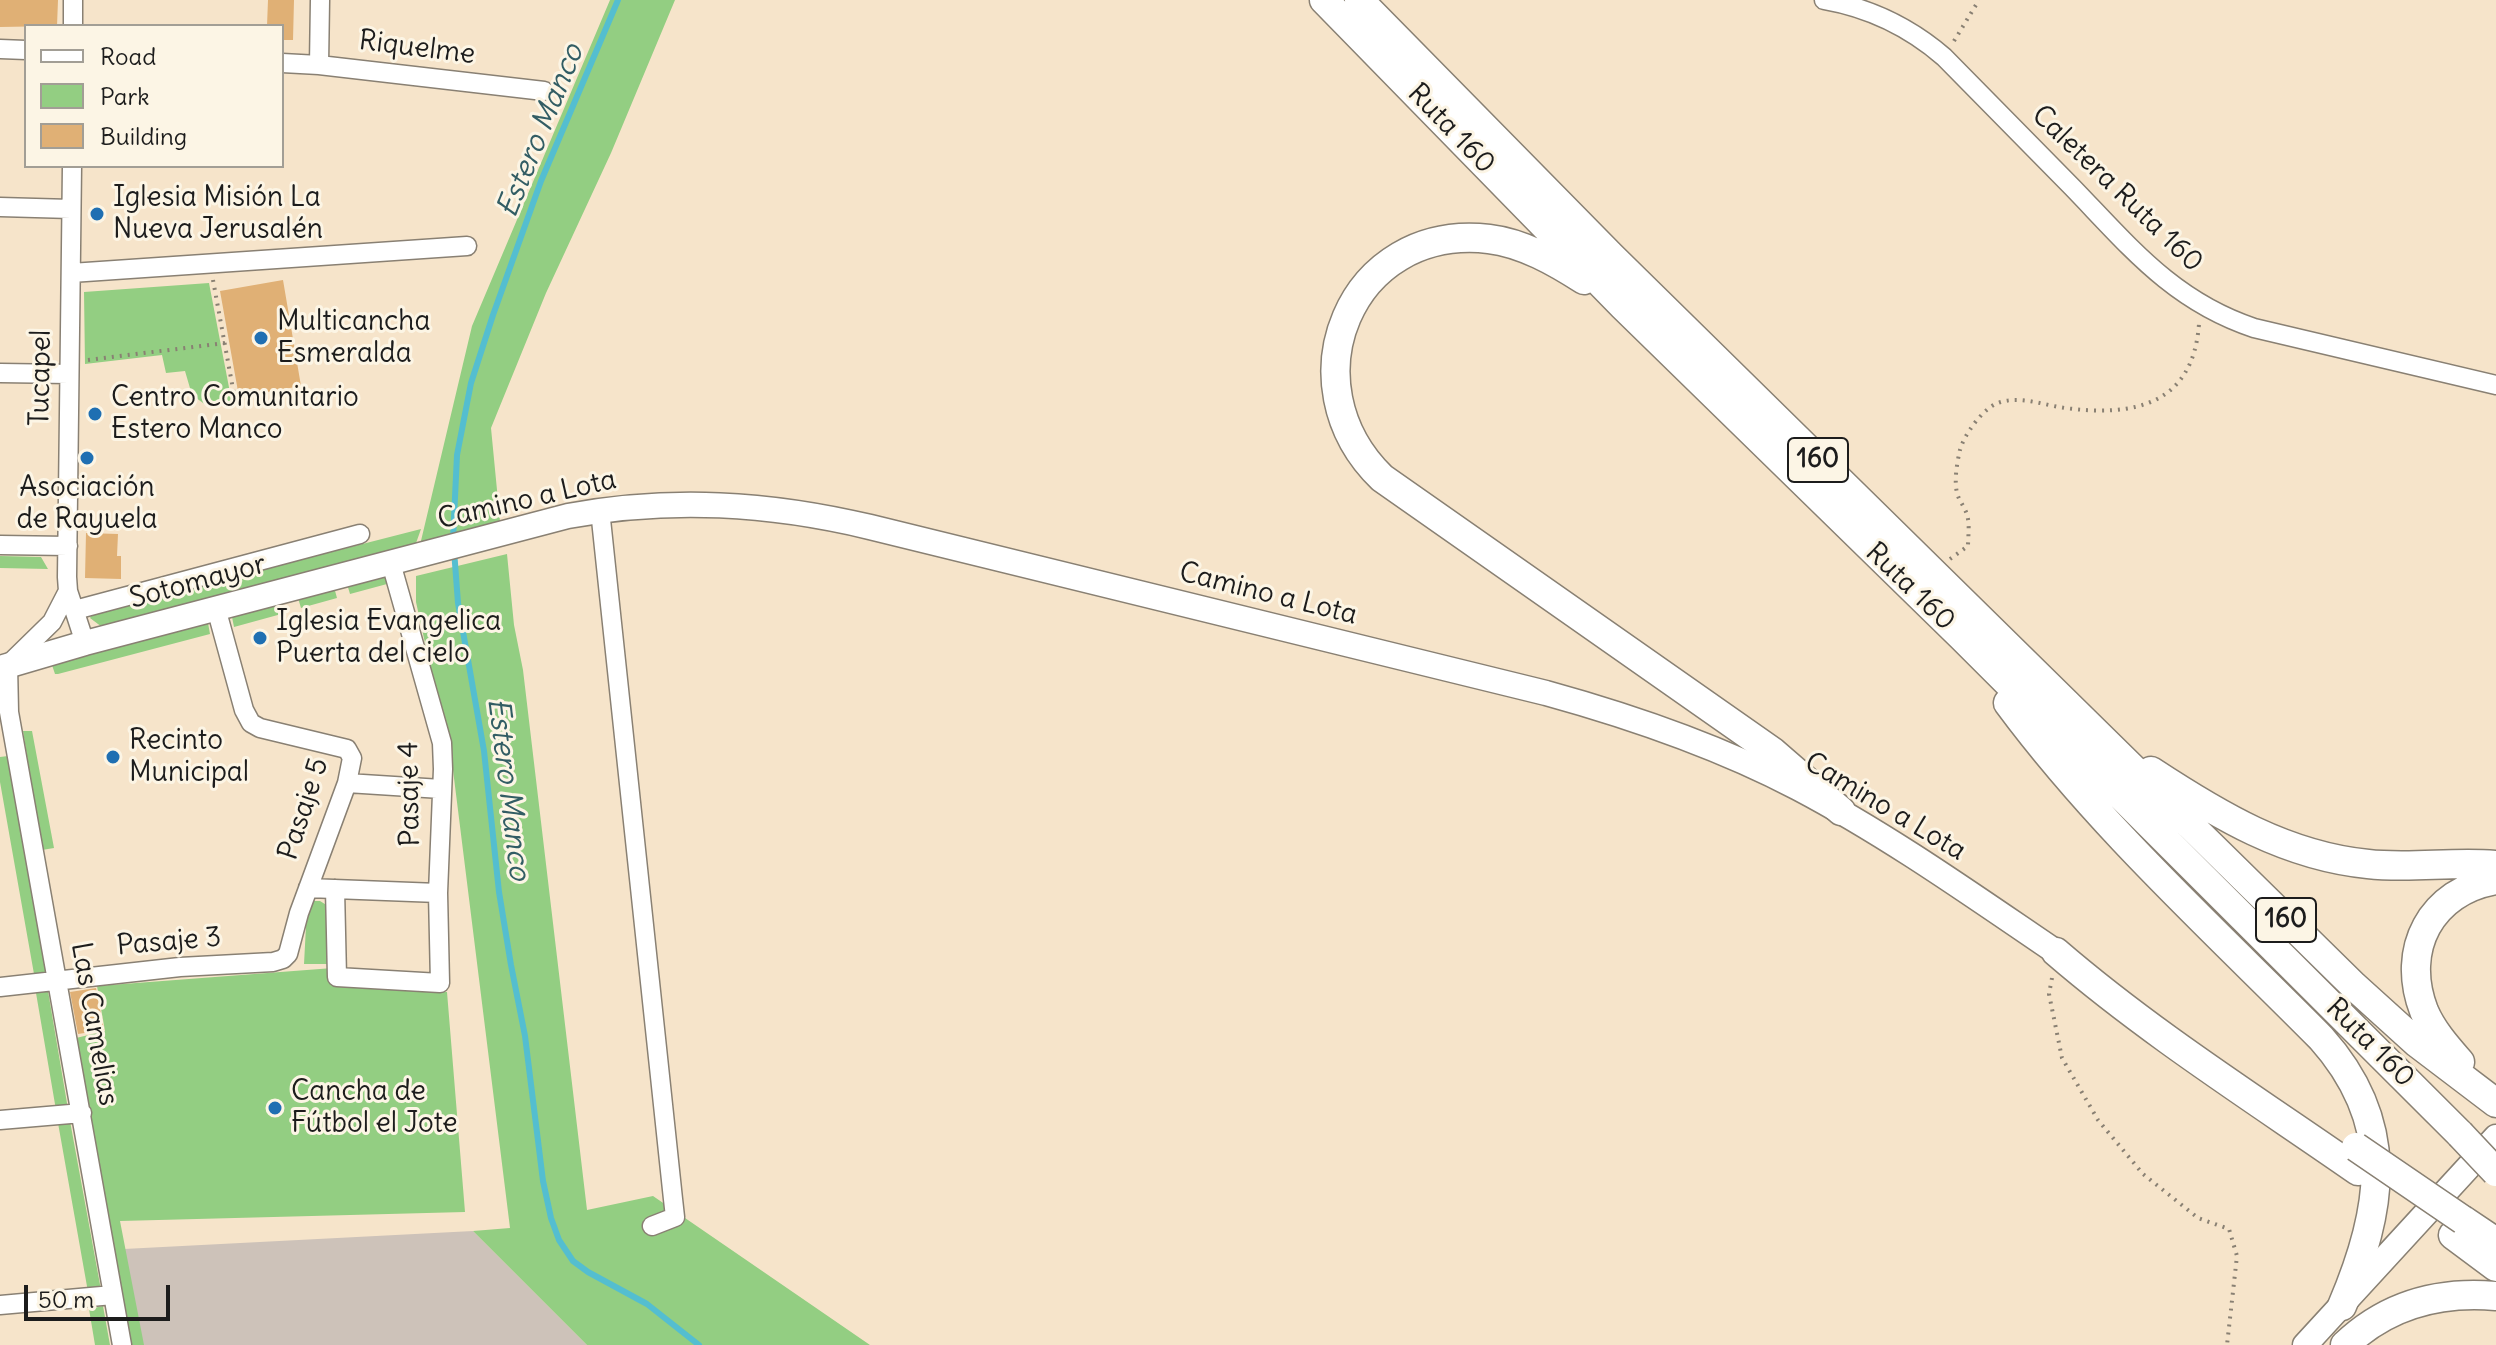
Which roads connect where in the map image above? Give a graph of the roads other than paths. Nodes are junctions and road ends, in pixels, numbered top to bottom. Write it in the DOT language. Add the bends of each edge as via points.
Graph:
graph roads {
  1 [pos="73,0"];
  2 [pos="320,0"];
  3 [pos="1324,0"];
  4 [pos="1359,0"];
  5 [pos="1824,0"];
  6 [pos="73,24"];
  7 [pos="0,49"];
  8 [pos="24,50"];
  9 [pos="284,63"];
  10 [pos="319,65"];
  11 [pos="544,91"];
  12 [pos="72,168"];
  13 [pos="0,207"];
  14 [pos="71,209"];
  15 [pos="467,246"];
  16 [pos="71,273"];
  17 [pos="1623,306"];
  18 [pos="69,368"];
  19 [pos="0,373"];
  20 [pos="2496,385"];
  21 [pos="600,510"];
  22 [pos="360,534"];
  23 [pos="0,545"];
  24 [pos="68,546"];
  25 [pos="402,560"];
  26 [pos="68,591"];
  27 [pos="216,608"];
  28 [pos="75,610"];
  29 [pos="1962,637"];
  30 [pos="85,643"];
  31 [pos="4,666"];
  32 [pos="4,708"];
  33 [pos="2091,729"];
  34 [pos="7,739"];
  35 [pos="347,783"];
  36 [pos="441,789"];
  37 [pos="1841,811"];
  38 [pos="2496,865"];
  39 [pos="2496,880"];
  40 [pos="308,888"];
  41 [pos="335,889"];
  42 [pos="438,893"];
  43 [pos="2056,952"];
  44 [pos="283,959"];
  45 [pos="59,981"];
  46 [pos="0,987"];
  47 [pos="2493,1101"];
  48 [pos="82,1113"];
  49 [pos="0,1120"];
  50 [pos="2496,1137"];
  51 [pos="2496,1172"];
  52 [pos="652,1226"];
  53 [pos="2458,1228"];
  54 [pos="2496,1242"];
  55 [pos="2496,1267"];
  56 [pos="113,1295"];
  57 [pos="2496,1296"];
  58 [pos="0,1305"];
  59 [pos="2342,1306"];
  60 [pos="122,1345"];
  61 [pos="2305,1345"];
  62 [pos="2345,1345"];
  1 -- 6 [label="street"];
  2 -- 10 [label="street"];
  3 -- 17 [label="highway, Ruta 160 / 160"];
  4 -- 33 [label="highway, Ruta 160 / 160"];
  5 -- 20 [label="street, Caletera Ruta 160" via="1892,21 1944,57 2149,266 2195,302 2254,328"];
  7 -- 8 [label="street"];
  9 -- 10 [label="street, Riquelme"];
  10 -- 11 [label="street, Riquelme"];
  12 -- 14 [label="street, Tucapel"];
  13 -- 14 [label="street"];
  14 -- 16 [label="street, Tucapel"];
  15 -- 16 [label="street"];
  16 -- 18 [label="street, Tucapel"];
  17 -- 29 [label="highway, Ruta 160 / 160"];
  17 -- 37 [label="highway" via="1553,262 1507,242 1454,239 1405,253 1367,283 1348,314 1335,373 1343,422 1359,452 1382,478 1773,752"];
  18 -- 19 [label="street"];
  18 -- 24 [label="street, Tucapel"];
  21 -- 25 [label="main road, Camino a Lota"];
  21 -- 37 [label="main road, Camino a Lota" via="729,504 858,524 1599,708 1701,744"];
  21 -- 52 [label="street" via="675,1217"];
  22 -- 28 [label="street, Sotomayor"];
  23 -- 24 [label="street"];
  24 -- 26 [label="street, Tucapel"];
  25 -- 27 [label="main road, Sotomayor"];
  25 -- 36 [label="street, Pasaje 4" via="442,743"];
  26 -- 28 [label="street, Tucapel"];
  26 -- 31 [label="street, Tucapel" via="52,622"];
  27 -- 30 [label="main road, Sotomayor"];
  27 -- 35 [label="street, Pasaje 5" via="247,717 260,728 347,749 352,758"];
  28 -- 30 [label="street, Tucapel"];
  29 -- 51 [label="highway, Ruta 160 / 160, bridge"];
  29 -- 59 [label="highway" via="2026,727 2098,813 2321,1038 2349,1073 2371,1124 2377,1177 2364,1249"];
  30 -- 31 [label="main road, Sotomayor"];
  31 -- 32 [label="street, Las Camelias"];
  32 -- 34 [label="street, Las Camelias"];
  33 -- 38 [label="highway" via="2209,808 2292,848 2369,865"];
  33 -- 47 [label="highway, Ruta 160 / 160" via="2374,1005"];
  34 -- 45 [label="street, Las Camelias"];
  35 -- 36 [label="street"];
  35 -- 40 [label="street, Pasaje 5"];
  36 -- 42 [label="street, Pasaje 4"];
  37 -- 43 [label="main road, Camino a Lota"];
  39 -- 47 [label="highway" via="2462,889 2443,904 2424,930 2416,962 2429,1021"];
  40 -- 41 [label="street"];
  40 -- 44 [label="street, Pasaje 5"];
  41 -- 42 [label="street"];
  41 -- 42 [label="street, Pasaje 4" via="337,977 440,983"];
  43 -- 53 [label="highway, bridge" via="2140,1002"];
  44 -- 45 [label="street, Pasaje 3"];
  45 -- 46 [label="street, Pasaje 3"];
  45 -- 48 [label="street, Las Camelias"];
  48 -- 49 [label="street"];
  48 -- 56 [label="street, Las Camelias"];
  50 -- 59 [label="main road"];
  53 -- 54 [label="highway"];
  53 -- 55 [label="highway"];
  56 -- 58 [label="street"];
  56 -- 60 [label="street, Las Camelias"];
  57 -- 62 [label="highway" via="2457,1294 2419,1301 2384,1316"];
  59 -- 61 [label="main road"];
}
